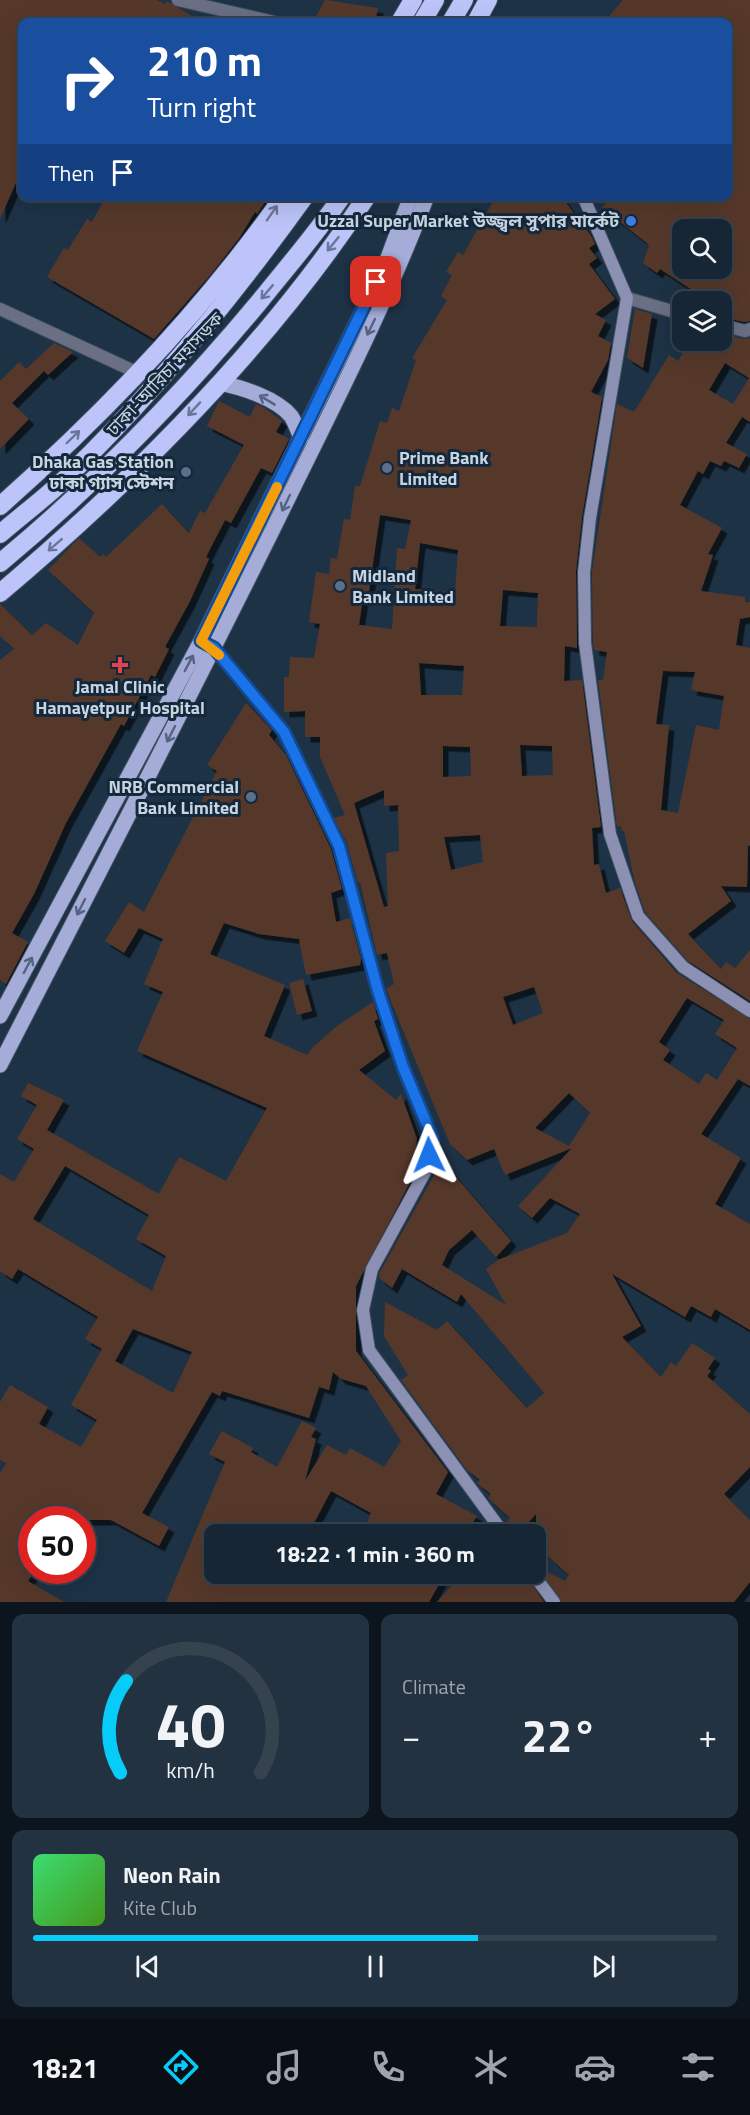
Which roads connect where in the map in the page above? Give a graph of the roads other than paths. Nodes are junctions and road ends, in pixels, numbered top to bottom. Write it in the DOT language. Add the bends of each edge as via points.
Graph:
graph roads {
  1 [pos="178,0"];
  2 [pos="413,0"];
  3 [pos="435,0"];
  4 [pos="464,0"];
  5 [pos="489,0"];
  6 [pos="257,18"];
  7 [pos="402,18"];
  8 [pos="424,18"];
  9 [pos="453,18"];
  10 [pos="478,18"];
  11 [pos="280,201"];
  12 [pos="301,201"];
  13 [pos="339,201"];
  14 [pos="363,201"];
  15 [pos="409,201"];
  16 [pos="425,201"];
  17 [pos="585,201"];
  18 [pos="627,298"];
  19 [pos="0,309"];
  20 [pos="672,311"];
  21 [pos="732,328"];
  22 [pos="750,329"];
  23 [pos="138,373"];
  24 [pos="219,383"];
  25 [pos="301,438"];
  26 [pos="0,506"];
  27 [pos="0,534"];
  28 [pos="0,563"];
  29 [pos="0,593"];
  30 [pos="207,645"];
  31 [pos="750,1011"];
  32 [pos="0,1016"];
  33 [pos="0,1065"];
  34 [pos="497,1524"];
  35 [pos="540,1584"];
  36 [pos="554,1602"];
  1 -- 6 [label="street"];
  2 -- 7 [label="highway"];
  3 -- 8 [label="highway"];
  4 -- 9 [label="highway"];
  5 -- 10 [label="highway"];
  23 -- 11 [label="highway, one-way" via="256,236"];
  12 -- 27 [label="highway, ঢাকা-আরিচা মহাসড়ক" via="251,271 174,364 65,478"];
  13 -- 28 [label="highway, ঢাকা-আরিচা মহাসড়ক, one-way" via="206,366 69,505"];
  14 -- 24 [label="highway, one-way" via="331,247"];
  15 -- 25 [label="main road" via="386,263"];
  16 -- 30 [label="main road, one-way" via="399,269"];
  17 -- 18 [label="main road"];
  18 -- 20 [label="street"];
  18 -- 31 [label="main road" via="584,573 585,643 610,834 638,916 683,967"];
  19 -- 23 [label="street"];
  21 -- 22 [label="street"];
  26 -- 23 [label="highway, one-way"];
  25 -- 24 [label="main road, one-way" via="290,416 268,400 244,387"];
  24 -- 29 [label="highway, one-way" via="115,492"];
  25 -- 30 [label="main road"];
  32 -- 30 [label="main road, one-way"];
  30 -- 33 [label="main road, one-way"];
  30 -- 34 [label="main road" via="284,732 339,846 378,991 403,1067 433,1139 425,1172 372,1269 363,1310 369,1350"];
  35 -- 36 [label="main road"];
}
